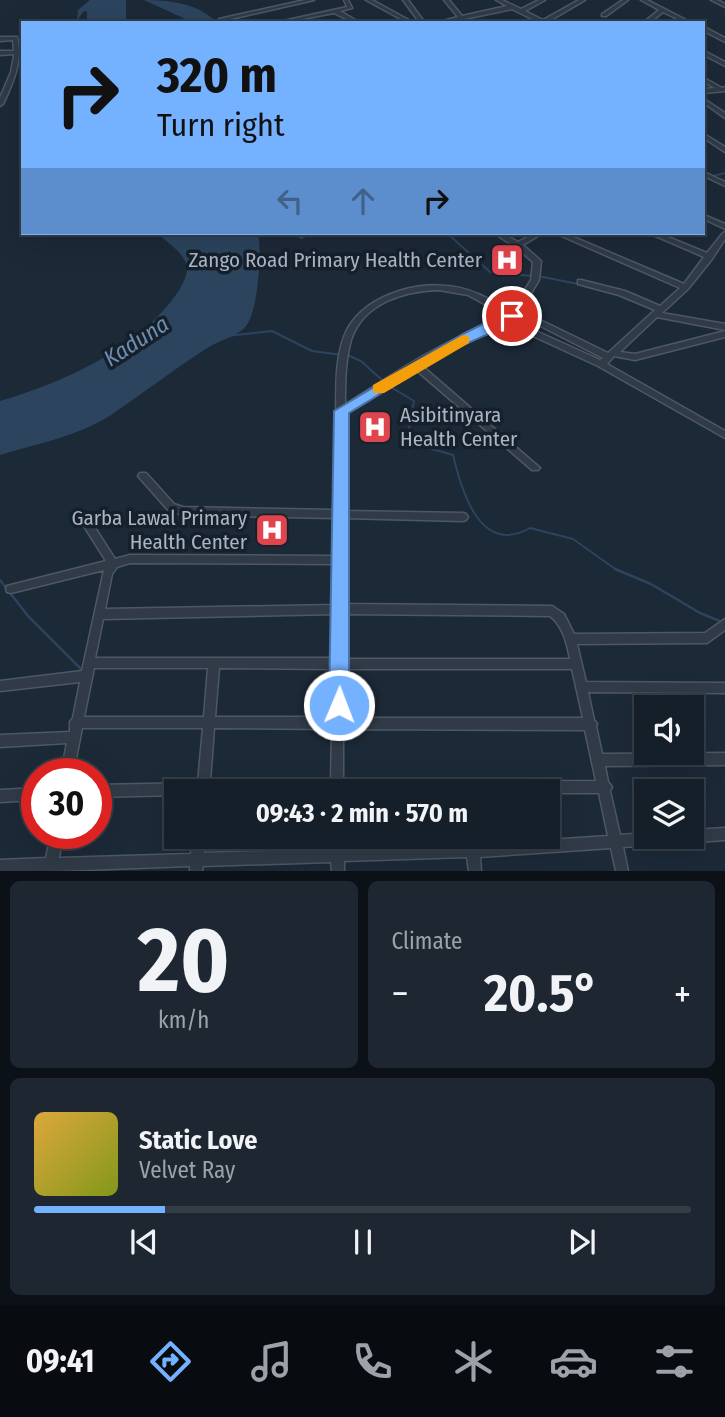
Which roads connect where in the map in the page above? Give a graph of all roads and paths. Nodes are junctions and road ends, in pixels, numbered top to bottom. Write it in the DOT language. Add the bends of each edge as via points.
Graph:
graph roads {
  1 [pos="310,0"];
  2 [pos="346,0"];
  3 [pos="405,0"];
  4 [pos="446,0"];
  5 [pos="498,0"];
  6 [pos="542,0"];
  7 [pos="583,0"];
  8 [pos="626,0"];
  9 [pos="643,0"];
  10 [pos="713,0"];
  11 [pos="371,2"];
  12 [pos="725,6"];
  13 [pos="512,7"];
  14 [pos="350,8"];
  15 [pos="662,9"];
  16 [pos="335,11"];
  17 [pos="522,11"];
  18 [pos="604,15"];
  19 [pos="461,18"];
  20 [pos="222,19"];
  21 [pos="301,20"];
  22 [pos="354,21"];
  23 [pos="408,21"];
  24 [pos="421,21"];
  25 [pos="447,21"];
  26 [pos="540,21"];
  27 [pos="546,21"];
  28 [pos="647,21"];
  29 [pos="686,21"];
  30 [pos="705,29"];
  31 [pos="724,38"];
  32 [pos="0,39"];
  33 [pos="17,52"];
  34 [pos="0,53"];
  35 [pos="705,54"];
  36 [pos="725,64"];
  37 [pos="705,80"];
  38 [pos="723,89"];
  39 [pos="4,90"];
  40 [pos="705,91"];
  41 [pos="705,102"];
  42 [pos="0,104"];
  43 [pos="725,116"];
  44 [pos="705,137"];
  45 [pos="725,150"];
  46 [pos="705,174"];
  47 [pos="725,184"];
  48 [pos="705,217"];
  49 [pos="725,226"];
  50 [pos="725,234"];
  51 [pos="500,235"];
  52 [pos="535,235"];
  53 [pos="564,235"];
  54 [pos="658,235"];
  55 [pos="518,246"];
  56 [pos="501,254"];
  57 [pos="709,257"];
  58 [pos="581,282"];
  59 [pos="685,287"];
  60 [pos="658,312"];
  61 [pos="525,316"];
  62 [pos="511,319"];
  63 [pos="725,327"];
  64 [pos="725,334"];
  65 [pos="345,351"];
  66 [pos="610,355"];
  67 [pos="601,364"];
  68 [pos="417,366"];
  69 [pos="342,411"];
  70 [pos="725,435"];
  71 [pos="535,468"];
  72 [pos="143,476"];
  73 [pos="340,515"];
  74 [pos="463,517"];
  75 [pos="87,523"];
  76 [pos="340,560"];
  77 [pos="113,564"];
  78 [pos="11,589"];
  79 [pos="341,609"];
  80 [pos="99,614"];
  81 [pos="725,624"];
  82 [pos="571,639"];
  83 [pos="89,663"];
  84 [pos="576,664"];
  85 [pos="214,665"];
  86 [pos="339,665"];
  87 [pos="85,676"];
  88 [pos="0,686"];
  89 [pos="582,687"];
  90 [pos="725,688"];
  91 [pos="211,720"];
  92 [pos="76,722"];
  93 [pos="591,724"];
  94 [pos="338,725"];
  95 [pos="74,737"];
  96 [pos="0,741"];
  97 [pos="70,758"];
  98 [pos="599,760"];
  99 [pos="725,760"];
  100 [pos="204,779"];
  101 [pos="337,779"];
  102 [pos="606,787"];
  103 [pos="560,788"];
  104 [pos="164,790"];
  105 [pos="112,791"];
  106 [pos="21,795"];
  107 [pos="0,796"];
  108 [pos="725,834"];
  109 [pos="617,842"];
  110 [pos="54,849"];
  111 [pos="337,849"];
  112 [pos="473,850"];
  113 [pos="337,855"];
  114 [pos="196,865"];
  115 [pos="0,866"];
  116 [pos="51,867"];
  117 [pos="338,871"];
  118 [pos="475,871"];
  119 [pos="622,871"];
  1 -- 20 [label="street"];
  2 -- 14 [label="street"];
  3 -- 24 [label="street"];
  4 -- 19 [label="street"];
  5 -- 13 [label="street"];
  6 -- 17 [label="street"];
  7 -- 27 [label="street"];
  8 -- 18 [label="street"];
  9 -- 15 [label="street"];
  10 -- 12 [label="street"];
  11 -- 14 [label="street"];
  11 -- 23 [label="street"];
  13 -- 17 [label="street"];
  13 -- 19 [label="street"];
  14 -- 16 [label="street"];
  15 -- 28 [label="street"];
  15 -- 29 [label="street"];
  16 -- 21 [label="street"];
  16 -- 22 [label="street"];
  17 -- 26 [label="street"];
  19 -- 25 [label="street"];
  30 -- 31 [label="street"];
  32 -- 33 [label="street" via="15,38"];
  33 -- 34 [label="street"];
  33 -- 39 [label="street"];
  35 -- 36 [label="street"];
  37 -- 38 [label="street"];
  38 -- 40 [label="street"];
  39 -- 42 [label="street"];
  41 -- 43 [label="street"];
  44 -- 45 [label="street"];
  46 -- 47 [label="street"];
  48 -- 49 [label="street"];
  50 -- 57 [label="street"];
  51 -- 55 [label="street"];
  52 -- 55 [label="street"];
  53 -- 59 [label="street"];
  54 -- 57 [label="street"];
  55 -- 56 [label="street"];
  55 -- 62 [label="street" via="537,261 536,277"];
  57 -- 59 [label="street"];
  58 -- 60 [label="street" via="622,293"];
  59 -- 60 [label="street"];
  60 -- 63 [label="street"];
  60 -- 66 [label="street"];
  61 -- 66 [label="street"];
  62 -- 65 [label="street" via="471,293 442,286 403,290 371,309 353,327"];
  62 -- 67 [label="street"];
  62 -- 68 [label="street"];
  64 -- 66 [label="street" via="635,358"];
  65 -- 69 [label="street"];
  66 -- 67 [label="street"];
  67 -- 70 [label="street"];
  68 -- 69 [label="street"];
  68 -- 71 [label="street"];
  69 -- 73 [label="street"];
  72 -- 73 [label="street" via="171,507 183,511"];
  73 -- 74 [label="street"];
  73 -- 76 [label="street"];
  75 -- 77 [label="street"];
  76 -- 77 [label="street" via="130,559"];
  76 -- 79 [label="street"];
  77 -- 78 [label="street"];
  77 -- 80 [label="street"];
  79 -- 80 [label="street"];
  79 -- 82 [label="street" via="552,611"];
  79 -- 86 [label="street"];
  80 -- 83 [label="street"];
  81 -- 82 [label="street" via="707,638"];
  82 -- 84 [label="street"];
  83 -- 85 [label="street"];
  83 -- 87 [label="street"];
  84 -- 86 [label="street"];
  84 -- 89 [label="street"];
  85 -- 86 [label="street"];
  85 -- 91 [label="street"];
  86 -- 94 [label="street"];
  87 -- 88 [label="street"];
  87 -- 92 [label="street"];
  89 -- 90 [label="street"];
  89 -- 93 [label="street"];
  91 -- 92 [label="street"];
  91 -- 94 [label="street"];
  91 -- 100 [label="street"];
  92 -- 95 [label="street"];
  93 -- 94 [label="street"];
  93 -- 98 [label="street"];
  94 -- 101 [label="street"];
  95 -- 96 [label="street"];
  95 -- 97 [label="street"];
  98 -- 99 [label="street"];
  98 -- 102 [label="street"];
  102 -- 103 [label="street"];
  102 -- 109 [label="street"];
  104 -- 105 [label="street"];
  106 -- 107 [label="street"];
  108 -- 109 [label="street"];
  109 -- 112 [label="street"];
  109 -- 119 [label="street"];
  110 -- 116 [label="street"];
  111 -- 113 [label="street"];
  112 -- 113 [label="street"];
  112 -- 118 [label="street"];
  113 -- 114 [label="street"];
  113 -- 117 [label="street"];
  114 -- 116 [label="street"];
  115 -- 116 [label="street"];
}
